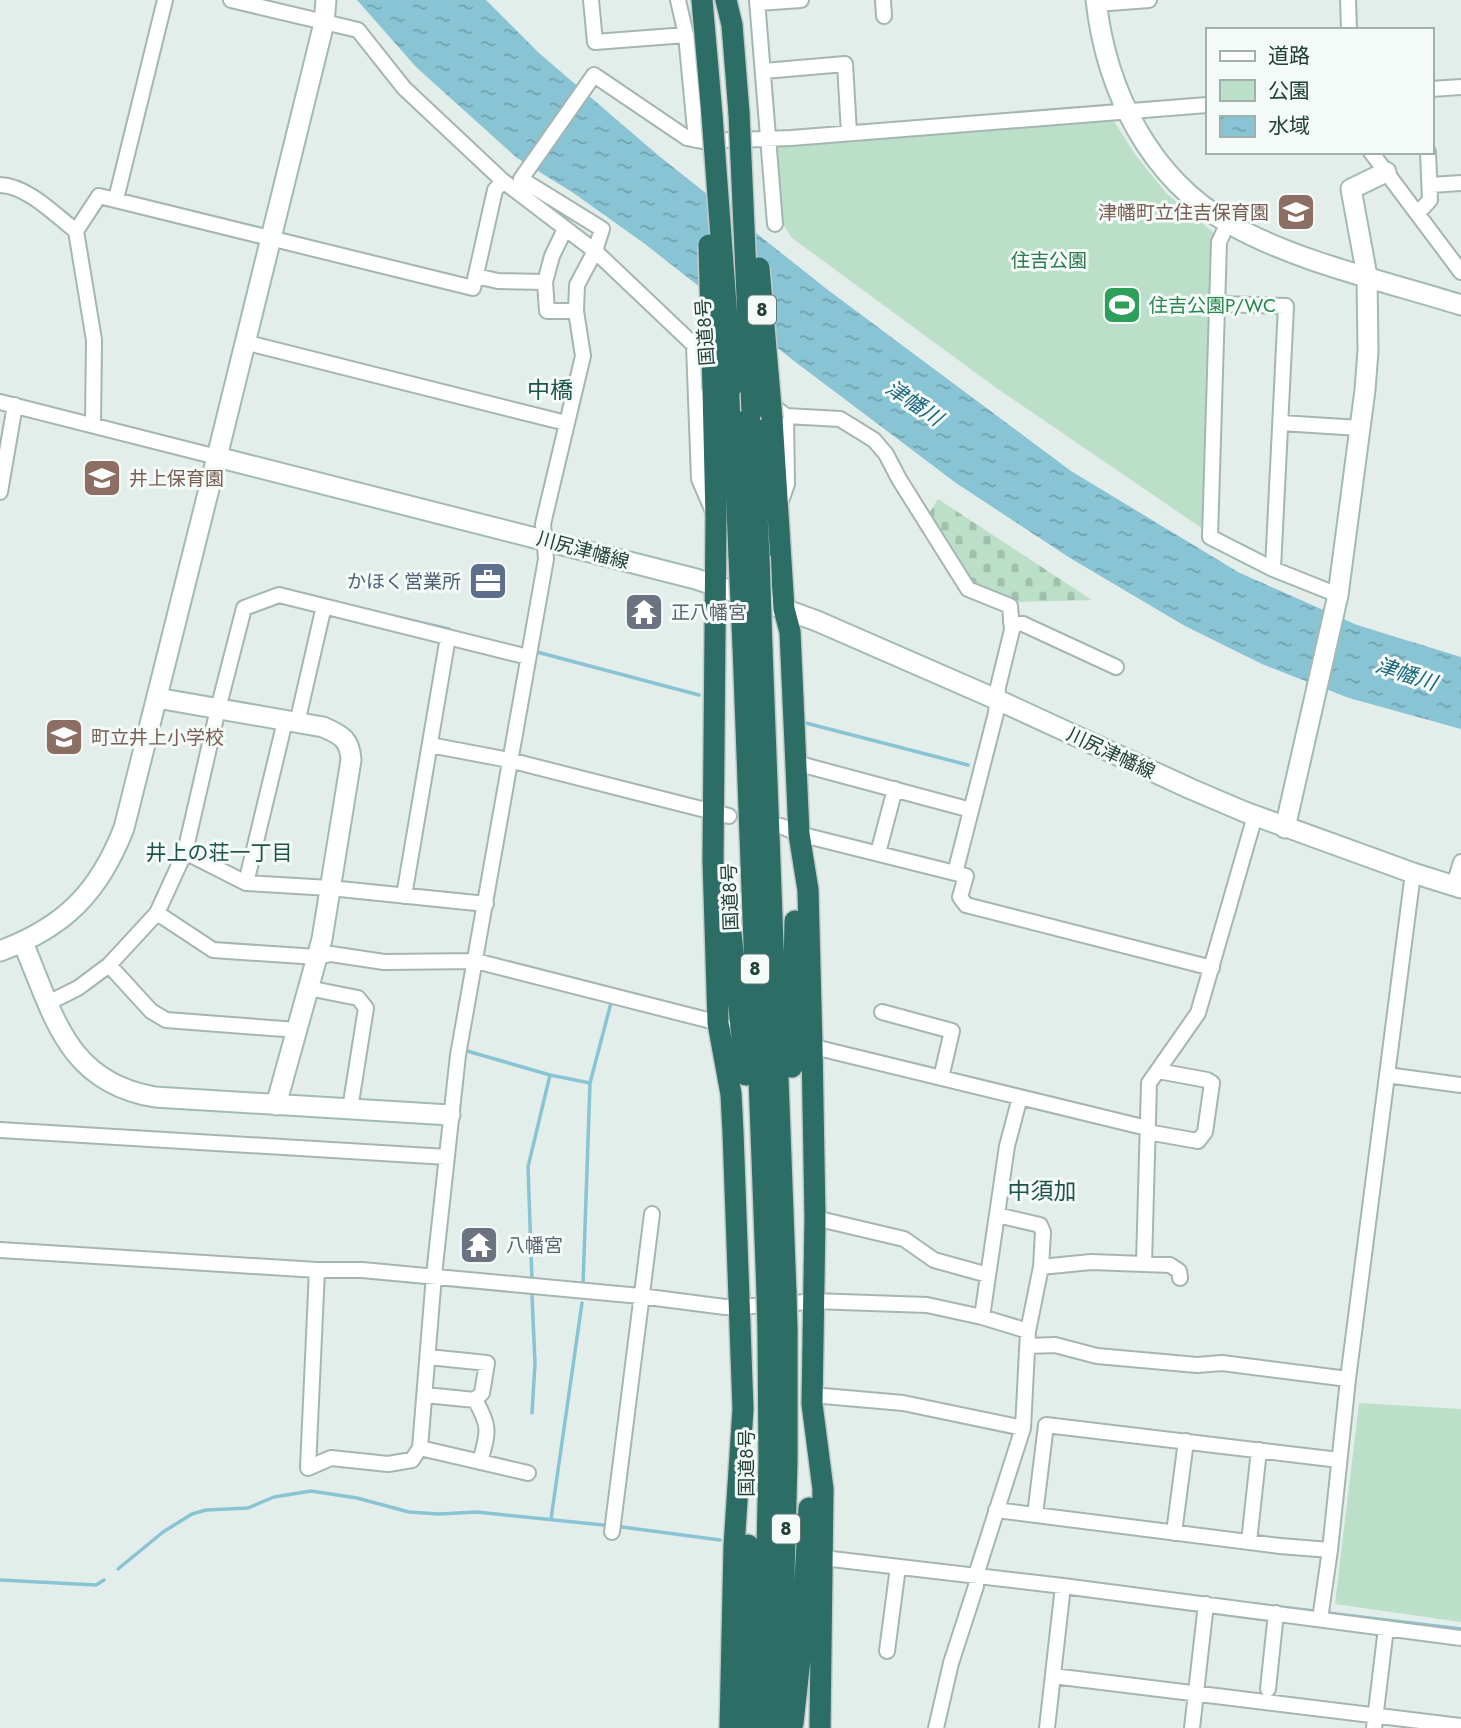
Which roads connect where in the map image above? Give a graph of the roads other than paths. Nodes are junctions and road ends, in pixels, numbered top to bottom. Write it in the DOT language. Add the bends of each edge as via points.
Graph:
graph roads {
  1 [pos="165,0"];
  2 [pos="231,0"];
  3 [pos="326,0"];
  4 [pos="591,0"];
  5 [pos="678,0"];
  6 [pos="726,0"];
  7 [pos="802,0"];
  8 [pos="883,0"];
  9 [pos="1149,0"];
  10 [pos="1348,0"];
  11 [pos="751,1"];
  12 [pos="1096,2"];
  13 [pos="701,5"];
  14 [pos="884,16"];
  15 [pos="324,23"];
  16 [pos="732,25"];
  17 [pos="1349,28"];
  18 [pos="686,35"];
  19 [pos="764,71"];
  20 [pos="1461,87"];
  21 [pos="1433,89"];
  22 [pos="1206,105"];
  23 [pos="1127,112"];
  24 [pos="849,133"];
  25 [pos="767,138"];
  26 [pos="696,140"];
  27 [pos="1372,154"];
  28 [pos="1428,154"];
  29 [pos="1386,172"];
  30 [pos="503,181"];
  31 [pos="1461,183"];
  32 [pos="0,185"];
  33 [pos="1431,185"];
  34 [pos="116,199"];
  35 [pos="1418,213"];
  36 [pos="1228,223"];
  37 [pos="775,224"];
  38 [pos="565,229"];
  39 [pos="76,231"];
  40 [pos="271,237"];
  41 [pos="594,251"];
  42 [pos="1459,265"];
  43 [pos="476,276"];
  44 [pos="1367,276"];
  45 [pos="545,282"];
  46 [pos="1217,303"];
  47 [pos="1461,305"];
  48 [pos="576,311"];
  49 [pos="244,342"];
  50 [pos="694,345"];
  51 [pos="723,387"];
  52 [pos="7,404"];
  53 [pos="770,416"];
  54 [pos="566,423"];
  55 [pos="1282,423"];
  56 [pos="93,425"];
  57 [pos="1360,428"];
  58 [pos="217,457"];
  59 [pos="0,492"];
  60 [pos="716,519"];
  61 [pos="545,539"];
  62 [pos="749,556"];
  63 [pos="1273,569"];
  64 [pos="715,585"];
  65 [pos="1337,599"];
  66 [pos="324,606"];
  67 [pos="784,609"];
  68 [pos="1011,622"];
  69 [pos="448,637"];
  70 [pos="752,647"];
  71 [pos="528,657"];
  72 [pos="1116,667"];
  73 [pos="157,698"];
  74 [pos="998,700"];
  75 [pos="218,709"];
  76 [pos="291,722"];
  77 [pos="430,745"];
  78 [pos="509,760"];
  79 [pos="796,763"];
  80 [pos="895,789"];
  81 [pos="971,810"];
  82 [pos="1255,816"];
  83 [pos="719,820"];
  84 [pos="1285,828"];
  85 [pos="790,830"];
  86 [pos="185,852"];
  87 [pos="878,853"];
  88 [pos="803,862"];
  89 [pos="1461,862"];
  90 [pos="955,873"];
  91 [pos="1413,873"];
  92 [pos="246,883"];
  93 [pos="1457,886"];
  94 [pos="330,888"];
  95 [pos="404,896"];
  96 [pos="486,904"];
  97 [pos="157,913"];
  98 [pos="23,943"];
  99 [pos="0,951"];
  100 [pos="317,957"];
  101 [pos="476,961"];
  102 [pos="110,965"];
  103 [pos="1212,968"];
  104 [pos="308,988"];
  105 [pos="48,1003"];
  106 [pos="882,1012"];
  107 [pos="725,1025"];
  108 [pos="297,1030"];
  109 [pos="805,1044"];
  110 [pos="1158,1071"];
  111 [pos="1387,1075"];
  112 [pos="941,1078"];
  113 [pos="1461,1085"];
  114 [pos="1020,1097"];
  115 [pos="276,1105"];
  116 [pos="351,1109"];
  117 [pos="450,1115"];
  118 [pos="0,1130"];
  119 [pos="1147,1130"];
  120 [pos="447,1157"];
  121 [pos="763,1190"];
  122 [pos="652,1214"];
  123 [pos="997,1215"];
  124 [pos="815,1218"];
  125 [pos="785,1223"];
  126 [pos="0,1250"];
  127 [pos="1144,1264"];
  128 [pos="1041,1267"];
  129 [pos="317,1270"];
  130 [pos="434,1275"];
  131 [pos="988,1275"];
  132 [pos="1180,1279"];
  133 [pos="640,1296"];
  134 [pos="776,1301"];
  135 [pos="982,1317"];
  136 [pos="778,1329"];
  137 [pos="1028,1338"];
  138 [pos="428,1357"];
  139 [pos="1348,1379"];
  140 [pos="425,1395"];
  141 [pos="475,1400"];
  142 [pos="812,1400"];
  143 [pos="743,1409"];
  144 [pos="1023,1428"];
  145 [pos="1186,1441"];
  146 [pos="420,1448"];
  147 [pos="1259,1450"];
  148 [pos="1339,1460"];
  149 [pos="480,1462"];
  150 [pos="528,1473"];
  151 [pos="996,1510"];
  152 [pos="1035,1515"];
  153 [pos="612,1532"];
  154 [pos="1174,1533"];
  155 [pos="1249,1542"];
  156 [pos="1330,1550"];
  157 [pos="823,1558"];
  158 [pos="898,1567"];
  159 [pos="976,1575"];
  160 [pos="1063,1586"];
  161 [pos="1206,1604"];
  162 [pos="1276,1613"];
  163 [pos="1320,1619"];
  164 [pos="1387,1628"];
  165 [pos="1461,1638"];
  166 [pos="887,1651"];
  167 [pos="1053,1676"];
  168 [pos="1268,1689"];
  169 [pos="1196,1693"];
  170 [pos="1375,1721"];
  171 [pos="1461,1726"];
  172 [pos="730,1728"];
  173 [pos="748,1728"];
  174 [pos="763,1728"];
  175 [pos="780,1728"];
  176 [pos="793,1728"];
  177 [pos="820,1728"];
  178 [pos="936,1728"];
  179 [pos="1046,1728"];
  180 [pos="1192,1728"];
  1 -- 34 [label="street"];
  2 -- 15 [label="street"];
  3 -- 15 [label="street"];
  4 -- 18 [label="street" via="595,42"];
  5 -- 18 [label="street"];
  6 -- 16 [label="highway, 国道8号 / 8"];
  7 -- 11 [label="street"];
  8 -- 14 [label="street"];
  9 -- 12 [label="street"];
  10 -- 17 [label="street"];
  11 -- 16 [label="highway, 8" via="737,12"];
  11 -- 19 [label="street"];
  12 -- 23 [label="street" via="1106,61"];
  13 -- 51 [label="highway, 国道8号 / 8, bridge" via="717,191"];
  15 -- 30 [label="street" via="358,30 404,88"];
  15 -- 40 [label="street"];
  16 -- 53 [label="highway, 国道8号 / 8, bridge" via="742,203 756,240"];
  18 -- 26 [label="street"];
  19 -- 24 [label="street" via="845,64"];
  19 -- 25 [label="street"];
  20 -- 21 [label="street"];
  22 -- 23 [label="street"];
  23 -- 24 [label="street"];
  23 -- 36 [label="street" via="1173,177"];
  24 -- 25 [label="street"];
  25 -- 26 [label="street"];
  25 -- 37 [label="street"];
  26 -- 41 [label="street" via="594,75 521,179 602,229"];
  27 -- 29 [label="street"];
  28 -- 33 [label="street"];
  29 -- 35 [label="street"];
  29 -- 44 [label="street" via="1351,189"];
  30 -- 38 [label="street"];
  30 -- 43 [label="street" via="495,190"];
  31 -- 33 [label="street"];
  32 -- 39 [label="street" via="26,194"];
  33 -- 35 [label="street" via="1430,200"];
  34 -- 39 [label="street" via="99,196"];
  34 -- 40 [label="street"];
  35 -- 42 [label="street"];
  36 -- 44 [label="street" via="1284,249"];
  36 -- 46 [label="street" via="1219,242"];
  38 -- 41 [label="street"];
  38 -- 45 [label="street"];
  39 -- 56 [label="street" via="94,340"];
  40 -- 43 [label="street" via="473,288"];
  40 -- 49 [label="street"];
  41 -- 48 [label="street" via="577,285"];
  41 -- 50 [label="street"];
  43 -- 45 [label="street"];
  44 -- 47 [label="street"];
  44 -- 57 [label="street" via="1368,351"];
  45 -- 48 [label="street" via="547,312"];
  46 -- 55 [label="street" via="1286,306"];
  46 -- 63 [label="street" via="1210,537"];
  48 -- 54 [label="street" via="583,356"];
  49 -- 54 [label="street"];
  49 -- 58 [label="street"];
  50 -- 53 [label="street"];
  50 -- 60 [label="street" via="699,479"];
  51 -- 60 [label="highway"];
  51 -- 62 [label="highway, 国道8号 / 8"];
  52 -- 56 [label="street"];
  52 -- 59 [label="street"];
  53 -- 62 [label="highway, 国道8号 / 8"];
  53 -- 67 [label="highway"];
  53 -- 68 [label="street" via="840,419 874,440 968,589 1010,606"];
  54 -- 61 [label="street" via="543,524"];
  55 -- 57 [label="street"];
  55 -- 63 [label="street"];
  56 -- 58 [label="street"];
  57 -- 65 [label="street"];
  58 -- 61 [label="street, 川尻津幡線"];
  58 -- 73 [label="street"];
  60 -- 64 [label="highway"];
  61 -- 64 [label="street, 川尻津幡線"];
  61 -- 71 [label="street" via="546,559"];
  62 -- 70 [label="highway, 国道8号 / 8, bridge"];
  63 -- 65 [label="street" via="1323,587"];
  64 -- 67 [label="street, 川尻津幡線"];
  64 -- 83 [label="highway"];
  65 -- 84 [label="street"];
  66 -- 69 [label="street"];
  66 -- 75 [label="street" via="279,595 244,608"];
  66 -- 76 [label="street"];
  67 -- 74 [label="street, 川尻津幡線"];
  67 -- 79 [label="highway" via="790,632"];
  68 -- 72 [label="street"];
  68 -- 74 [label="street"];
  69 -- 71 [label="street"];
  69 -- 77 [label="street"];
  70 -- 121 [label="highway, 国道8号 / 8"];
  70 -- 125 [label="highway, 国道8号 / 8"];
  71 -- 78 [label="street"];
  73 -- 75 [label="street"];
  73 -- 98 [label="street" via="113,857 72,910"];
  74 -- 81 [label="street"];
  74 -- 82 [label="street, 川尻津幡線"];
  75 -- 76 [label="street"];
  75 -- 86 [label="street"];
  76 -- 92 [label="street"];
  76 -- 94 [label="street" via="323,727 342,735 350,746"];
  77 -- 78 [label="street"];
  77 -- 95 [label="street"];
  78 -- 83 [label="street"];
  78 -- 96 [label="street"];
  79 -- 80 [label="street"];
  79 -- 85 [label="highway"];
  80 -- 81 [label="street"];
  80 -- 87 [label="street"];
  81 -- 90 [label="street"];
  82 -- 84 [label="street, 川尻津幡線"];
  82 -- 103 [label="street"];
  83 -- 107 [label="highway"];
  83 -- 121 [label="highway, 8" via="752,1166"];
  84 -- 91 [label="street, 川尻津幡線"];
  85 -- 87 [label="street"];
  85 -- 88 [label="highway"];
  86 -- 92 [label="street"];
  86 -- 97 [label="street"];
  87 -- 90 [label="street"];
  88 -- 109 [label="highway" via="808,890"];
  88 -- 125 [label="highway, 8" via="797,868 793,1198"];
  89 -- 93 [label="street"];
  90 -- 103 [label="street" via="966,876 960,897 966,905"];
  91 -- 93 [label="street, 川尻津幡線"];
  91 -- 111 [label="street"];
  92 -- 94 [label="street"];
  94 -- 95 [label="street"];
  94 -- 100 [label="street"];
  95 -- 96 [label="street"];
  96 -- 101 [label="street"];
  97 -- 100 [label="street" via="214,950"];
  97 -- 102 [label="street"];
  98 -- 99 [label="street"];
  98 -- 105 [label="street"];
  100 -- 101 [label="street"];
  100 -- 104 [label="street"];
  101 -- 107 [label="street"];
  101 -- 117 [label="street"];
  102 -- 105 [label="street"];
  102 -- 108 [label="street" via="151,1011 166,1020"];
  103 -- 110 [label="street" via="1198,1013"];
  104 -- 108 [label="street"];
  104 -- 116 [label="street" via="358,998 366,1008"];
  105 -- 115 [label="street" via="70,1046 108,1083 155,1097"];
  106 -- 112 [label="street" via="952,1031"];
  107 -- 134 [label="highway" via="731,1094"];
  108 -- 115 [label="street"];
  109 -- 112 [label="street"];
  109 -- 124 [label="highway"];
  110 -- 119 [label="street" via="1149,1083"];
  110 -- 119 [label="street" via="1212,1083 1205,1132 1198,1141"];
  111 -- 113 [label="street"];
  111 -- 139 [label="street"];
  112 -- 114 [label="street"];
  114 -- 119 [label="street"];
  114 -- 123 [label="street"];
  115 -- 116 [label="street"];
  116 -- 117 [label="street"];
  117 -- 120 [label="street"];
  118 -- 120 [label="street"];
  119 -- 127 [label="street"];
  120 -- 130 [label="street"];
  121 -- 134 [label="highway, 国道8号 / 8"];
  122 -- 133 [label="street"];
  123 -- 128 [label="street" via="1041,1225"];
  123 -- 131 [label="street"];
  124 -- 131 [label="street" via="904,1239 934,1260"];
  124 -- 134 [label="highway"];
  125 -- 134 [label="highway, 国道8号 / 8"];
  126 -- 129 [label="street"];
  127 -- 128 [label="street" via="1091,1262"];
  127 -- 132 [label="street" via="1170,1265 1179,1271"];
  128 -- 137 [label="street"];
  129 -- 130 [label="street"];
  129 -- 146 [label="street" via="307,1468 331,1458 388,1464 412,1460"];
  130 -- 133 [label="street"];
  130 -- 138 [label="street"];
  131 -- 135 [label="street"];
  133 -- 134 [label="street" via="725,1307"];
  133 -- 153 [label="street"];
  134 -- 135 [label="street" via="927,1305"];
  134 -- 136 [label="highway, 国道8号 / 8, bridge"];
  134 -- 142 [label="highway"];
  134 -- 143 [label="highway"];
  135 -- 137 [label="street"];
  136 -- 174 [label="highway, 国道8号 / 8" via="769,1460"];
  136 -- 175 [label="highway, 国道8号 / 8" via="787,1474"];
  137 -- 139 [label="street" via="1097,1356 1222,1363"];
  137 -- 144 [label="street"];
  138 -- 140 [label="street"];
  138 -- 141 [label="street" via="487,1363 482,1393"];
  139 -- 148 [label="street"];
  140 -- 141 [label="street"];
  140 -- 146 [label="street"];
  141 -- 149 [label="street" via="487,1419"];
  142 -- 144 [label="street" via="904,1403"];
  142 -- 157 [label="highway" via="823,1489"];
  142 -- 176 [label="highway, 8" via="808,1543"];
  143 -- 172 [label="highway"];
  143 -- 173 [label="highway, 8"];
  144 -- 151 [label="street"];
  145 -- 147 [label="street"];
  145 -- 152 [label="street" via="1046,1425"];
  145 -- 154 [label="street"];
  146 -- 149 [label="street"];
  147 -- 148 [label="street"];
  147 -- 155 [label="street"];
  148 -- 156 [label="street"];
  149 -- 150 [label="street"];
  151 -- 152 [label="street"];
  151 -- 159 [label="street"];
  152 -- 154 [label="street"];
  154 -- 155 [label="street"];
  155 -- 156 [label="street"];
  156 -- 163 [label="street"];
  157 -- 158 [label="street"];
  157 -- 177 [label="highway"];
  158 -- 159 [label="street"];
  158 -- 166 [label="street"];
  159 -- 160 [label="street"];
  159 -- 178 [label="street"];
  160 -- 161 [label="street"];
  160 -- 167 [label="street"];
  161 -- 162 [label="street"];
  161 -- 169 [label="street"];
  162 -- 163 [label="street"];
  162 -- 168 [label="street"];
  163 -- 164 [label="street"];
  164 -- 165 [label="street"];
  164 -- 170 [label="street"];
  167 -- 169 [label="street"];
  167 -- 179 [label="street"];
  169 -- 170 [label="street"];
  169 -- 180 [label="street"];
  170 -- 171 [label="street"];
}
